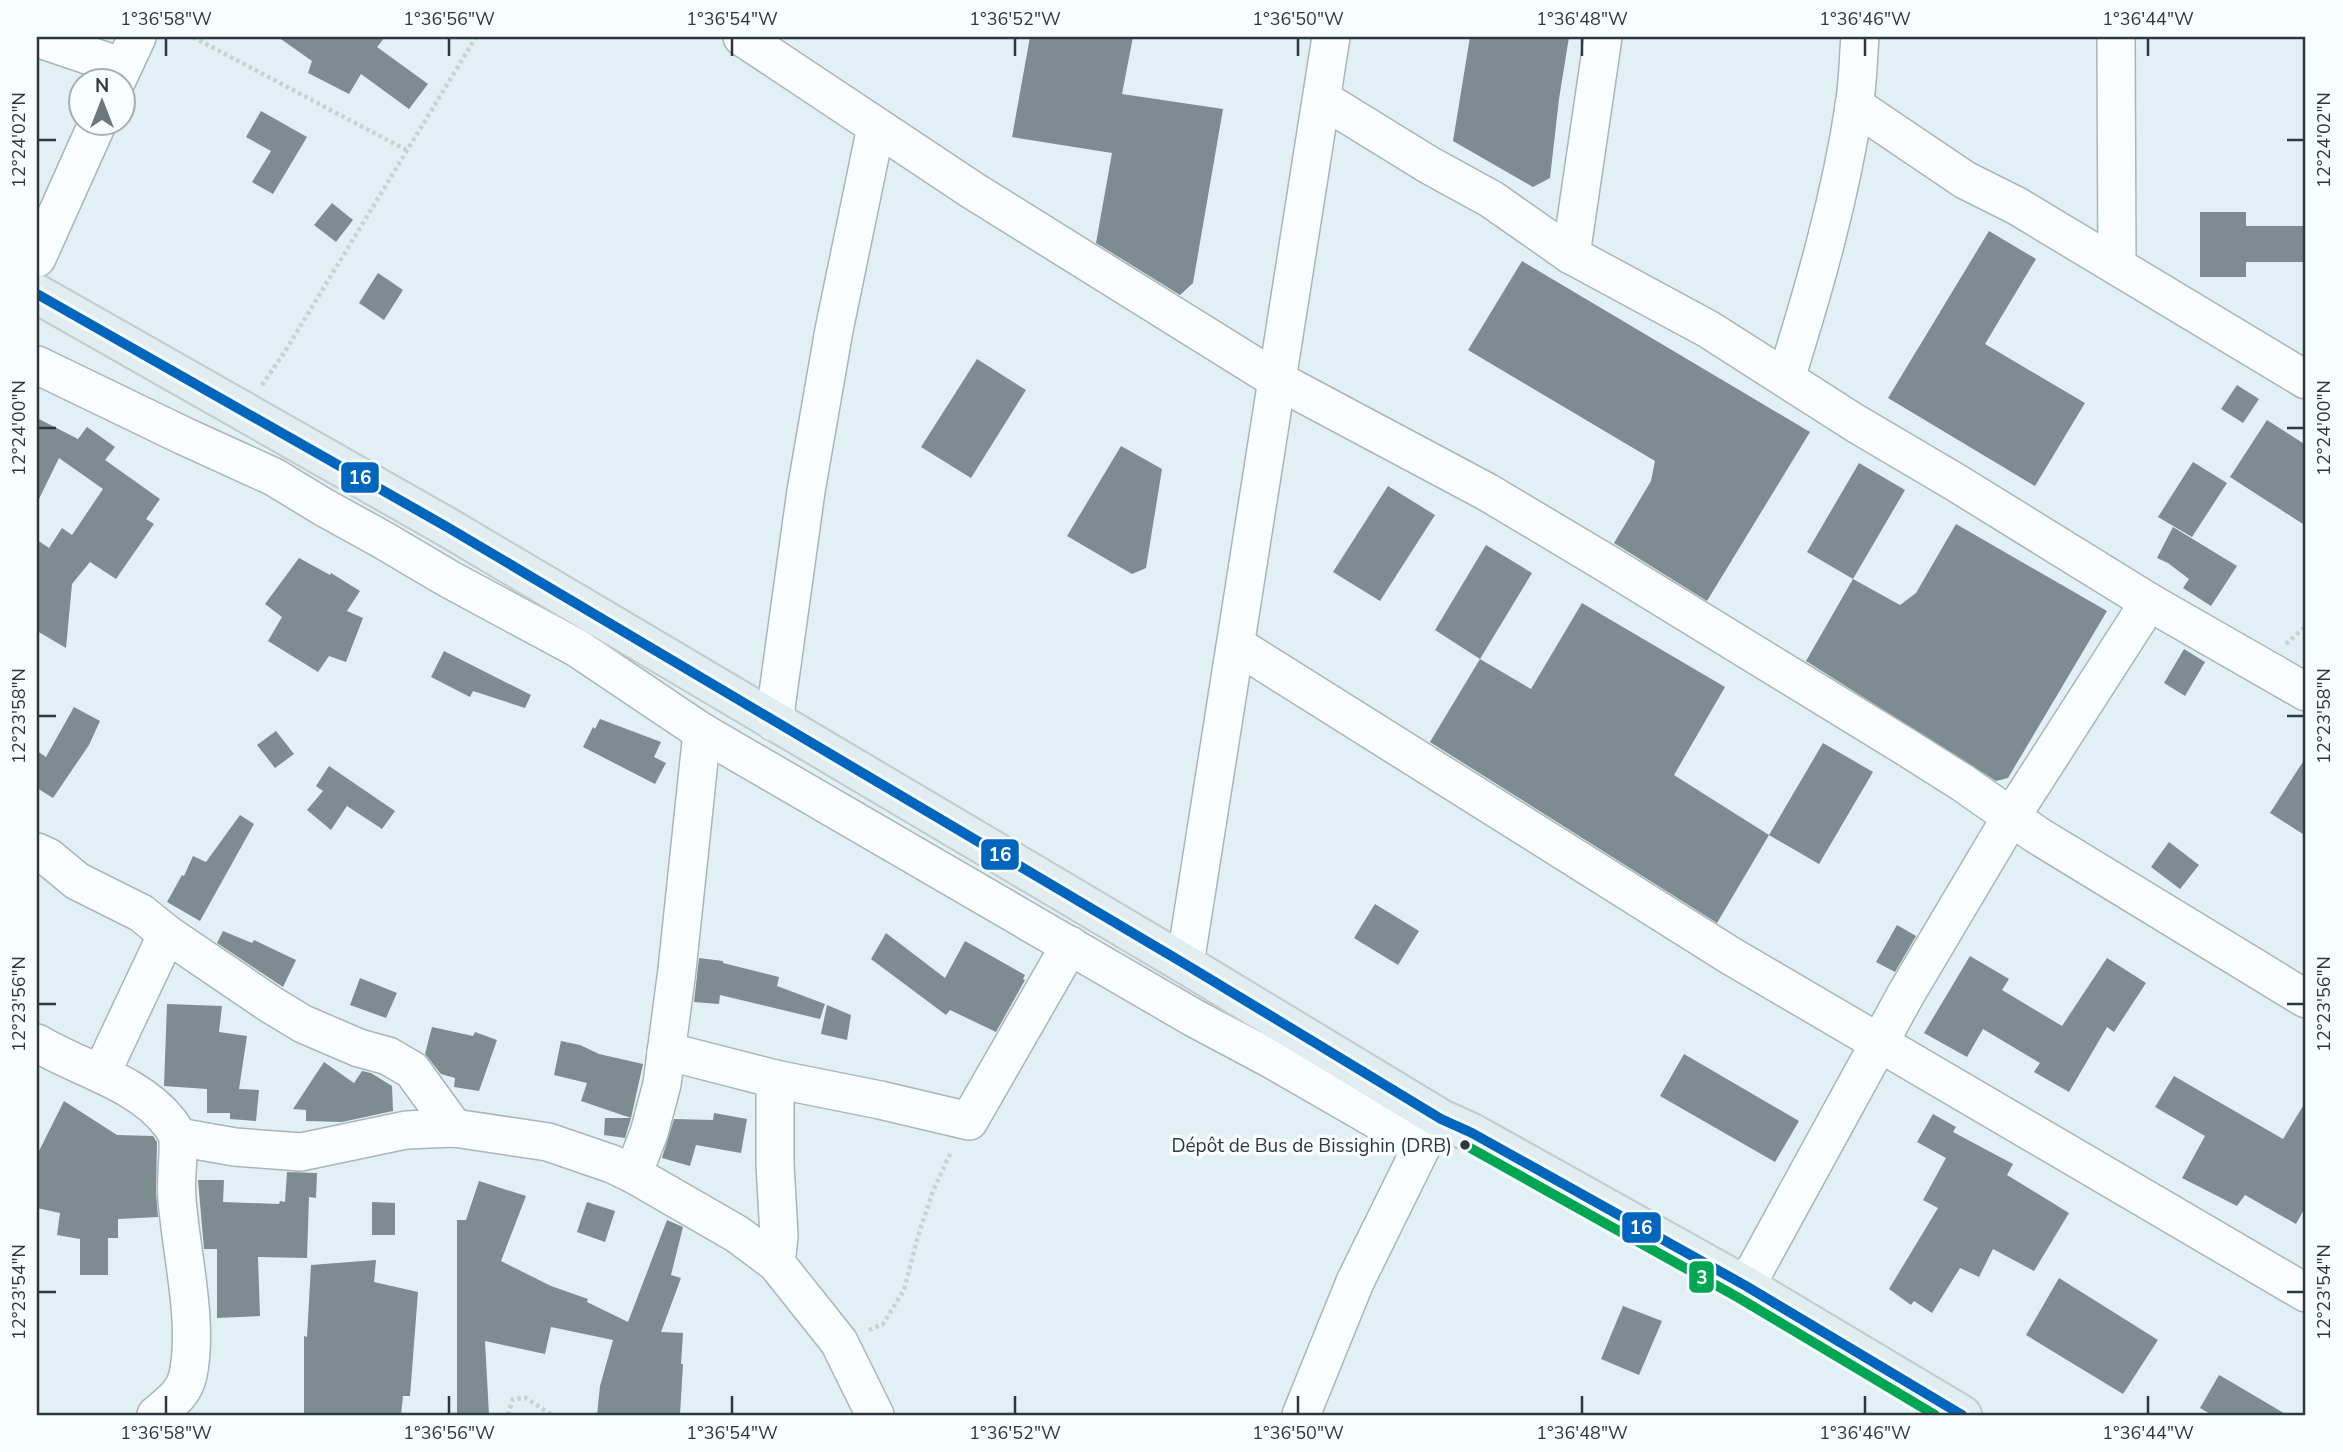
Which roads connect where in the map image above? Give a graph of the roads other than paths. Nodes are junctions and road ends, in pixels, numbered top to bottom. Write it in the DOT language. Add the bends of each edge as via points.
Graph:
graph roads {
  1 [pos="742,37"];
  2 [pos="1332,37"];
  3 [pos="1603,37"];
  4 [pos="1860,37"];
  5 [pos="2116,37"];
  6 [pos="37,38"];
  7 [pos="126,61"];
  8 [pos="1322,99"];
  9 [pos="1854,106"];
  10 [pos="876,127"];
  11 [pos="92,136"];
  12 [pos="1571,255"];
  13 [pos="37,258"];
  14 [pos="2118,266"];
  15 [pos="37,293"];
  16 [pos="37,365"];
  17 [pos="1786,378"];
  18 [pos="1278,380"];
  19 [pos="2306,380"];
  20 [pos="2149,602"];
  21 [pos="1236,645"];
  22 [pos="2306,692"];
  23 [pos="774,722"];
  24 [pos="702,732"];
  25 [pos="2011,817"];
  26 [pos="37,852"];
  27 [pos="167,934"];
  28 [pos="1070,944"];
  29 [pos="1185,964"];
  30 [pos="2306,999"];
  31 [pos="1879,1042"];
  32 [pos="37,1043"];
  33 [pos="666,1051"];
  34 [pos="102,1074"];
  35 [pos="775,1079"];
  36 [pos="454,1128"];
  37 [pos="1445,1132"];
  38 [pos="178,1137"];
  39 [pos="633,1174"];
  40 [pos="776,1263"];
  41 [pos="1746,1286"];
  42 [pos="2306,1293"];
  43 [pos="156,1415"];
  44 [pos="875,1415"];
  45 [pos="1301,1415"];
  46 [pos="1962,1415"];
  1 -- 10 [label="street"];
  2 -- 8 [label="street"];
  3 -- 12 [label="street"];
  4 -- 9 [label="street"];
  5 -- 14 [label="street"];
  6 -- 7 [label="street"];
  8 -- 12 [label="street" via="1491,199"];
  8 -- 18 [label="street"];
  9 -- 14 [label="street" via="1965,180 2017,205"];
  9 -- 17 [label="street" via="1817,277"];
  10 -- 18 [label="street"];
  10 -- 23 [label="street" via="806,491"];
  11 -- 13 [label="street"];
  12 -- 17 [label="street"];
  14 -- 19 [label="street"];
  15 -- 23 [label="main road" via="447,527"];
  16 -- 24 [label="street" via="274,477 576,648"];
  17 -- 20 [label="street"];
  18 -- 21 [label="street"];
  18 -- 25 [label="street" via="1487,492 1906,747"];
  20 -- 22 [label="street"];
  20 -- 25 [label="street"];
  21 -- 29 [label="street"];
  21 -- 31 [label="street" via="1731,956"];
  23 -- 29 [label="main road"];
  24 -- 28 [label="street"];
  24 -- 33 [label="street"];
  25 -- 30 [label="street"];
  25 -- 31 [label="street"];
  26 -- 27 [label="street" via="77,881 141,913"];
  27 -- 34 [label="street"];
  27 -- 36 [label="street" via="303,1024 412,1069"];
  28 -- 35 [label="street" via="969,1121"];
  28 -- 37 [label="street" via="1271,1059"];
  29 -- 37 [label="main road"];
  31 -- 41 [label="street"];
  31 -- 42 [label="street"];
  32 -- 34 [label="street"];
  33 -- 35 [label="street"];
  33 -- 39 [label="street" via="652,1124"];
  34 -- 38 [label="street" via="156,1109"];
  35 -- 40 [label="street"];
  36 -- 38 [label="street" via="406,1130 301,1152"];
  36 -- 39 [label="street" via="548,1142"];
  37 -- 41 [label="main road"];
  37 -- 45 [label="street" via="1355,1282"];
  38 -- 43 [label="street" via="176,1196 191,1354 180,1394"];
  39 -- 40 [label="street" via="737,1234"];
  40 -- 44 [label="street" via="839,1342"];
  41 -- 46 [label="main road"];
}
